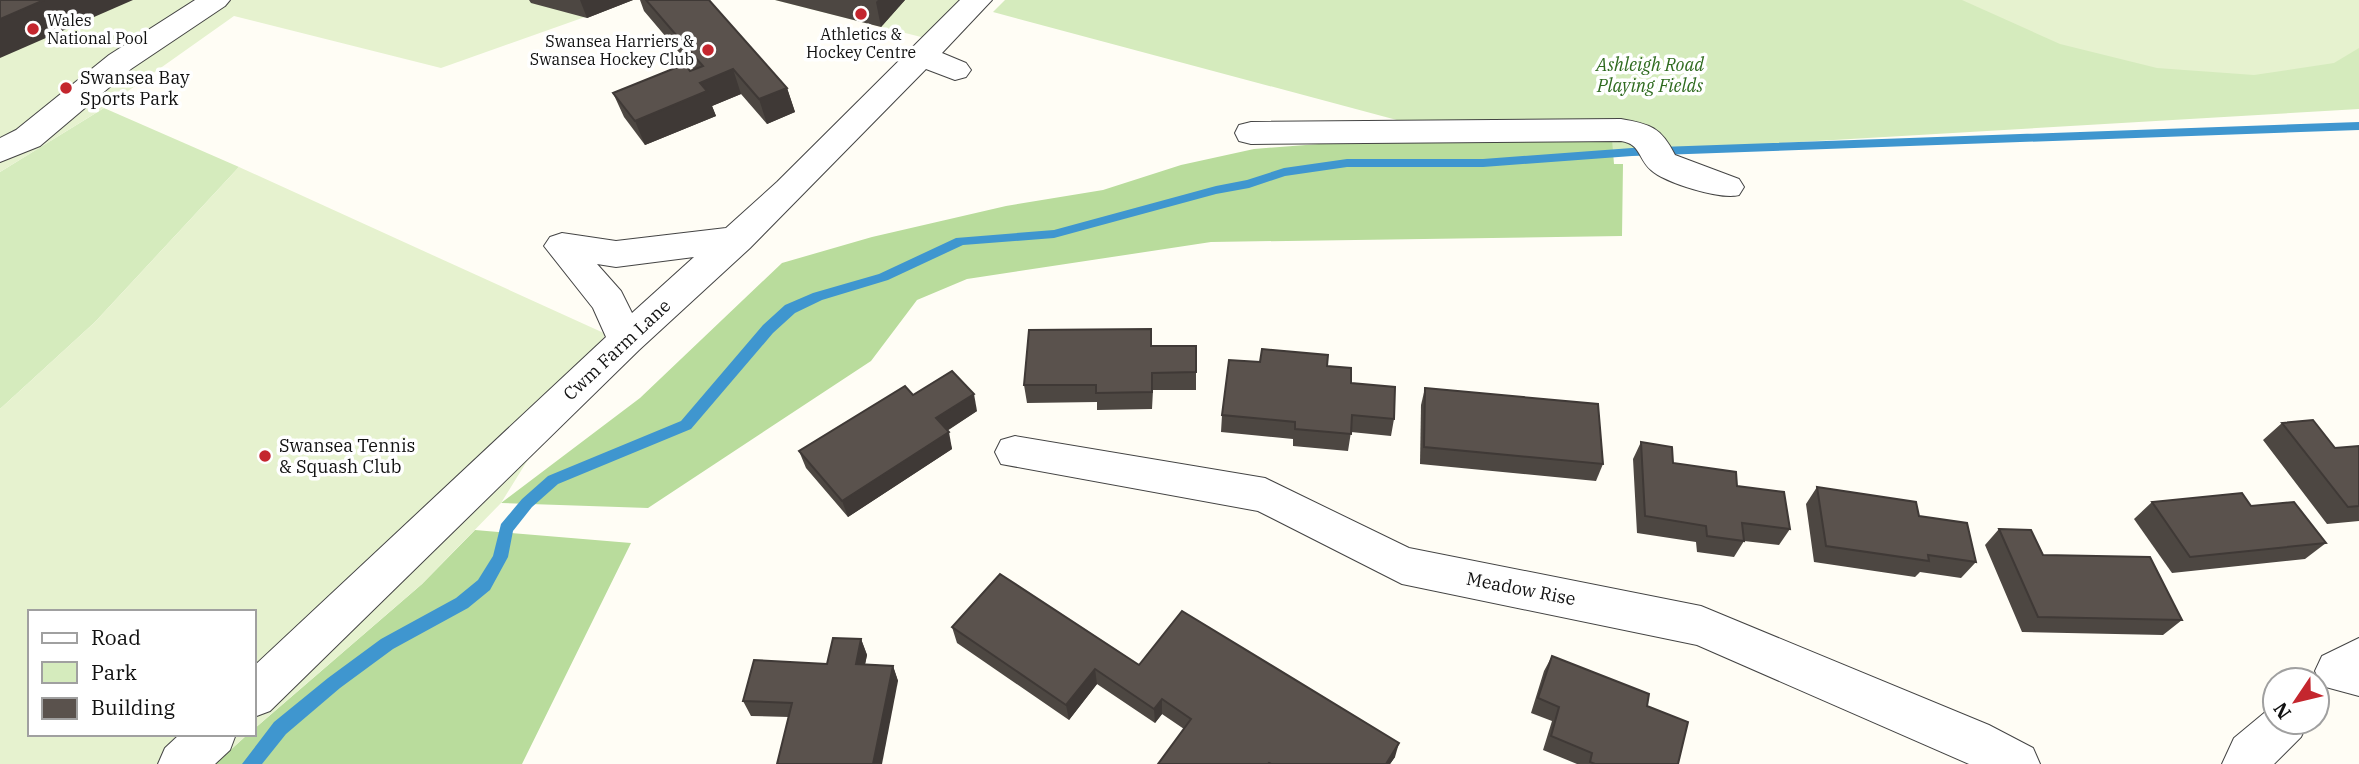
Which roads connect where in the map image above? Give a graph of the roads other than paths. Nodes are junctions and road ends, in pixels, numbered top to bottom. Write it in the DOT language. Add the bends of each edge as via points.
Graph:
graph roads {
  1 [pos="215,0"];
  2 [pos="977,0"];
  3 [pos="1251,133"];
  4 [pos="0,151"];
  5 [pos="838,185"];
  6 [pos="1727,187"];
  7 [pos="789,190"];
  8 [pos="738,239"];
  9 [pos="626,340"];
  10 [pos="1015,452"];
  11 [pos="256,694"];
  12 [pos="211,736"];
  13 [pos="2270,736"];
  14 [pos="182,764"];
  15 [pos="2016,764"];
  16 [pos="2246,764"];
  1 -- 4 [label="street" via="120,62 28,138"];
  2 -- 7 [label="street, Cwm Farm Lane" via="938,63"];
  3 -- 6 [label="street" via="1621,130 1638,133 1679,172"];
  5 -- 7 [label="street"];
  7 -- 8 [label="street, Cwm Farm Lane"];
  8 -- 9 [label="street, Cwm Farm Lane"];
  8 -- 9 [label="street" via="616,254 562,246 608,301"];
  9 -- 11 [label="street, Cwm Farm Lane"];
  10 -- 15 [label="street, Meadow Rise" via="1265,495 1402,565 1701,626"];
  12 -- 14 [label="street"];
  13 -- 16 [label="street"];
}
